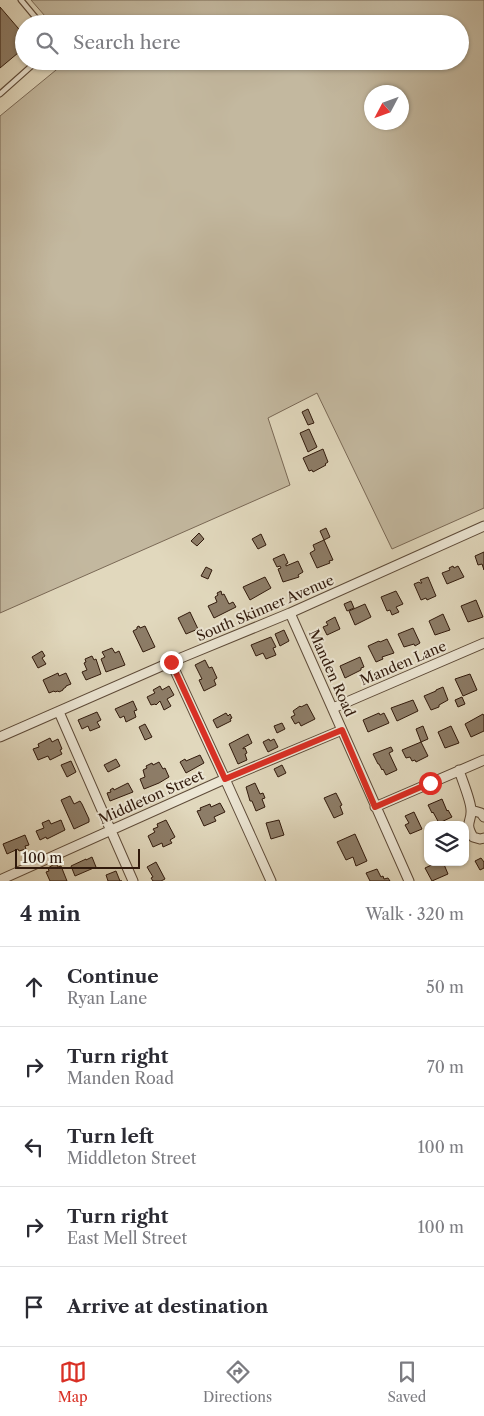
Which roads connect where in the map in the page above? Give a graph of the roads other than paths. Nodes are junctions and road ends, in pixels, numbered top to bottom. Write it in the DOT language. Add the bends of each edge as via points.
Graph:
graph roads {
  1 [pos="21,0"];
  2 [pos="34,15"];
  3 [pos="27,70"];
  4 [pos="0,94"];
  5 [pos="484,526"];
  6 [pos="290,613"];
  7 [pos="484,643"];
  8 [pos="171,662"];
  9 [pos="333,708"];
  10 [pos="59,712"];
  11 [pos="342,730"];
  12 [pos="0,737"];
  13 [pos="484,760"];
  14 [pos="459,770"];
  15 [pos="225,779"];
  16 [pos="375,807"];
  17 [pos="471,810"];
  18 [pos="484,817"];
  19 [pos="110,830"];
  20 [pos="484,838"];
  21 [pos="3,880"];
  22 [pos="133,881"];
  23 [pos="270,881"];
  24 [pos="409,881"];
  1 -- 2 [label="lane"];
  3 -- 4 [label="lane"];
  5 -- 6 [label="street, South Skinner Avenue"];
  6 -- 8 [label="street, South Skinner Avenue"];
  6 -- 9 [label="street, Manden Road"];
  7 -- 9 [label="street, Manden Lane"];
  8 -- 10 [label="street, South Skinner Avenue"];
  8 -- 15 [label="street"];
  9 -- 11 [label="street, Manden Road"];
  10 -- 12 [label="street, South Skinner Avenue"];
  10 -- 19 [label="street"];
  11 -- 15 [label="street, Middleton Street"];
  11 -- 16 [label="street, Manden Road"];
  13 -- 14 [label="street"];
  14 -- 16 [label="street"];
  14 -- 17 [label="street"];
  15 -- 19 [label="street, Middleton Street"];
  15 -- 23 [label="street"];
  16 -- 24 [label="street, Manden Road"];
  17 -- 18 [label="street"];
  17 -- 20 [label="street" via="469,830 473,837"];
  19 -- 21 [label="street, Middleton Street"];
  19 -- 22 [label="street"];
}
